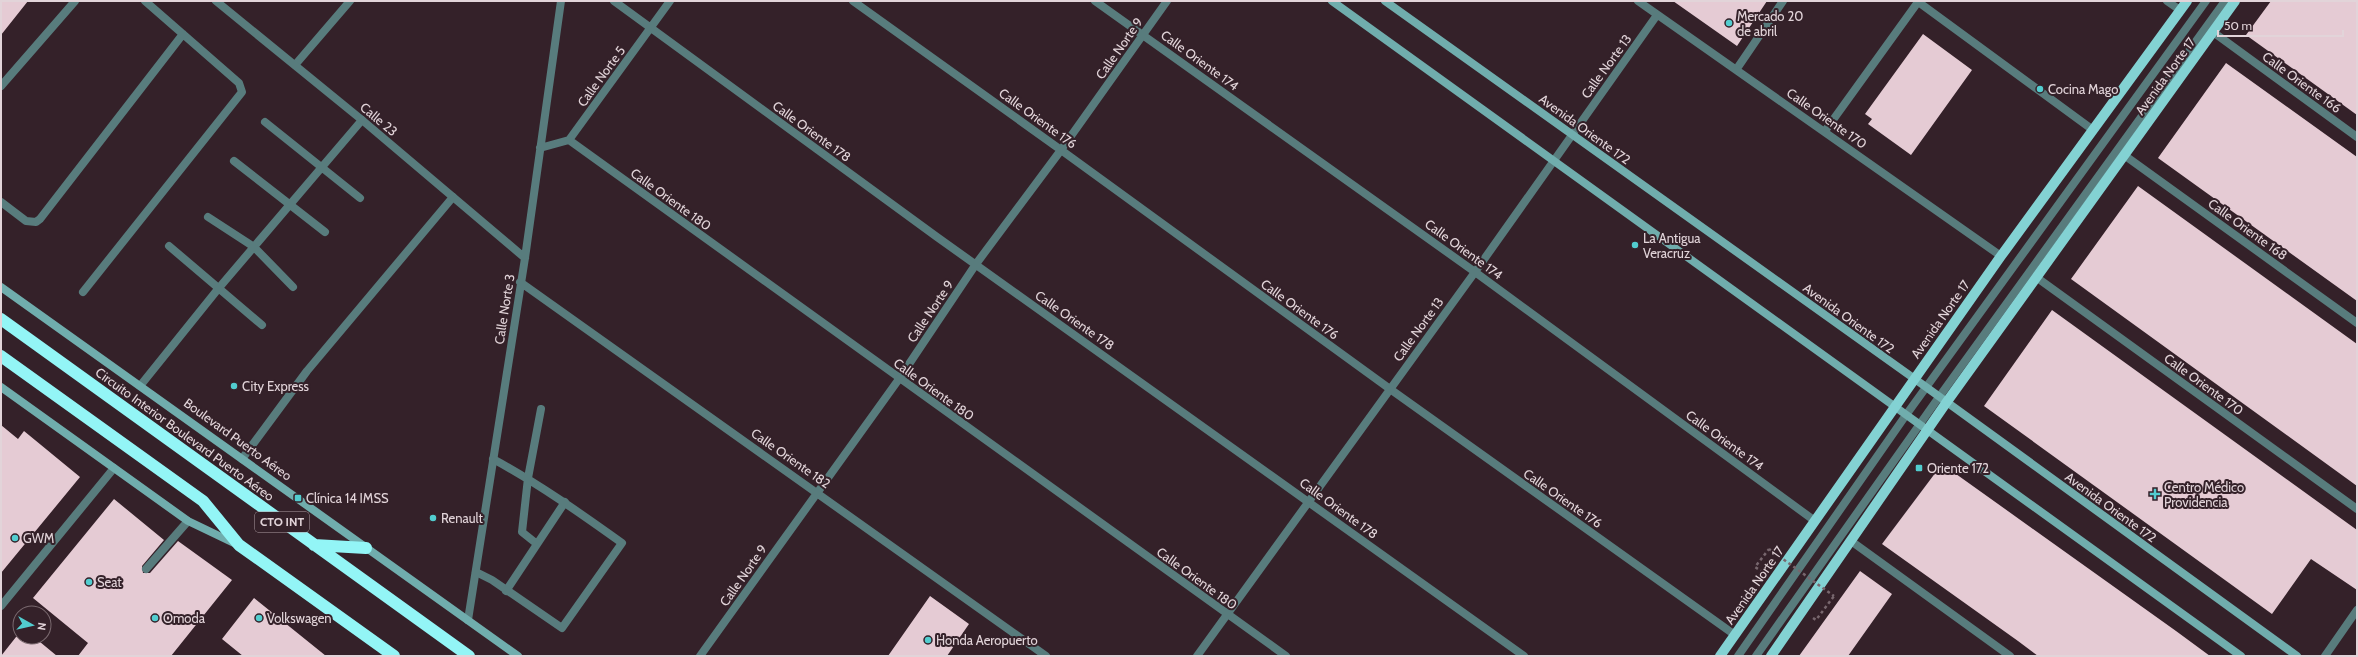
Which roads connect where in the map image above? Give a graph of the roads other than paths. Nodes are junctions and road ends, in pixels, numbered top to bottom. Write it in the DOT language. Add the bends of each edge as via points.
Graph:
graph roads {
  1 [pos="75,1"];
  2 [pos="145,1"];
  3 [pos="216,1"];
  4 [pos="350,1"];
  5 [pos="560,1"];
  6 [pos="614,1"];
  7 [pos="670,1"];
  8 [pos="853,1"];
  9 [pos="1095,1"];
  10 [pos="1167,1"];
  11 [pos="1332,1"];
  12 [pos="1385,1"];
  13 [pos="1638,1"];
  14 [pos="1783,1"];
  15 [pos="2167,1"];
  16 [pos="2187,1"];
  17 [pos="2206,1"];
  18 [pos="2225,1"];
  19 [pos="2235,1"];
  20 [pos="1918,2"];
  21 [pos="2180,10"];
  22 [pos="1657,15"];
  23 [pos="650,29"];
  24 [pos="2213,32"];
  25 [pos="183,34"];
  26 [pos="1143,34"];
  27 [pos="295,65"];
  28 [pos="1736,70"];
  29 [pos="1,86"];
  30 [pos="362,120"];
  31 [pos="265,122"];
  32 [pos="2093,130"];
  33 [pos="1825,131"];
  34 [pos="1572,134"];
  35 [pos="2357,137"];
  36 [pos="569,140"];
  37 [pos="540,148"];
  38 [pos="1061,150"];
  39 [pos="2124,155"];
  40 [pos="234,161"];
  41 [pos="1553,162"];
  42 [pos="322,166"];
  43 [pos="453,197"];
  44 [pos="360,198"];
  45 [pos="1,202"];
  46 [pos="290,205"];
  47 [pos="208,217"];
  48 [pos="324,232"];
  49 [pos="169,246"];
  50 [pos="254,247"];
  51 [pos="2001,256"];
  52 [pos="525,258"];
  53 [pos="976,264"];
  54 [pos="1475,272"];
  55 [pos="2036,277"];
  56 [pos="520,282"];
  57 [pos="1,287"];
  58 [pos="293,288"];
  59 [pos="218,289"];
  60 [pos="83,292"];
  61 [pos="1,319"];
  62 [pos="2357,322"];
  63 [pos="262,326"];
  64 [pos="1,356"];
  65 [pos="899,379"];
  66 [pos="1914,380"];
  67 [pos="1,386"];
  68 [pos="140,386"];
  69 [pos="1926,387"];
  70 [pos="1390,389"];
  71 [pos="1942,400"];
  72 [pos="1894,407"];
  73 [pos="541,409"];
  74 [pos="1906,415"];
  75 [pos="1923,428"];
  76 [pos="493,459"];
  77 [pos="242,460"];
  78 [pos="114,468"];
  79 [pos="528,478"];
  80 [pos="817,491"];
  81 [pos="565,502"];
  82 [pos="1310,502"];
  83 [pos="2357,509"];
  84 [pos="1815,521"];
  85 [pos="188,522"];
  86 [pos="1851,541"];
  87 [pos="537,544"];
  88 [pos="239,545"];
  89 [pos="314,545"];
  90 [pos="366,548"];
  91 [pos="146,569"];
  92 [pos="476,572"];
  93 [pos="506,591"];
  94 [pos="1,606"];
  95 [pos="2357,610"];
  96 [pos="1228,614"];
  97 [pos="468,620"];
  98 [pos="1735,635"];
  99 [pos="388,654"];
  100 [pos="1773,655"];
  101 [pos="469,656"];
  102 [pos="518,656"];
  103 [pos="702,656"];
  104 [pos="1046,656"];
  105 [pos="1197,656"];
  106 [pos="1286,656"];
  107 [pos="1524,656"];
  108 [pos="1720,656"];
  109 [pos="1738,656"];
  110 [pos="1756,656"];
  111 [pos="2010,656"];
  112 [pos="2241,656"];
  113 [pos="2296,656"];
  114 [pos="2325,656"];
  1 -- 29 [label="street"];
  2 -- 25 [label="street"];
  3 -- 27 [label="street, Calle 23"];
  4 -- 27 [label="street"];
  5 -- 37 [label="street, Calle Norte 3"];
  6 -- 23 [label="street, Calle Oriente 178"];
  7 -- 23 [label="street, Calle Norte 5"];
  8 -- 38 [label="street, Calle Oriente 176"];
  9 -- 26 [label="street, Calle Oriente 174"];
  10 -- 26 [label="street, Calle Norte 9"];
  11 -- 41 [label="street"];
  12 -- 34 [label="street, Avenida Oriente 172"];
  13 -- 22 [label="street, Calle Oriente 170"];
  14 -- 28 [label="street"];
  15 -- 21 [label="street"];
  16 -- 21 [label="main road, Avenida Norte 17"];
  17 -- 69 [label="street"];
  18 -- 71 [label="street"];
  19 -- 24 [label="main road, Avenida Norte 17"];
  20 -- 32 [label="street"];
  20 -- 33 [label="street"];
  21 -- 32 [label="main road, Avenida Norte 17"];
  22 -- 28 [label="street, Calle Oriente 170"];
  22 -- 34 [label="street, Calle Norte 13"];
  23 -- 36 [label="street, Calle Norte 5"];
  23 -- 53 [label="street, Calle Oriente 178"];
  24 -- 35 [label="street, Calle Oriente 166"];
  24 -- 39 [label="main road, Avenida Norte 17"];
  25 -- 45 [label="street" via="40,219 36,222 26,221"];
  25 -- 60 [label="street" via="238,82 242,92"];
  26 -- 38 [label="street, Calle Norte 9"];
  26 -- 54 [label="street, Calle Oriente 174"];
  27 -- 30 [label="street, Calle 23"];
  28 -- 33 [label="street, Calle Oriente 170"];
  30 -- 42 [label="street"];
  30 -- 43 [label="street, Calle 23"];
  31 -- 42 [label="street"];
  32 -- 51 [label="main road, Avenida Norte 17"];
  33 -- 51 [label="street, Calle Oriente 170"];
  34 -- 41 [label="street, Calle Norte 13"];
  34 -- 66 [label="street, Avenida Oriente 172"];
  36 -- 37 [label="street"];
  36 -- 65 [label="street, Calle Oriente 180"];
  37 -- 52 [label="street, Calle Norte 3"];
  38 -- 53 [label="street, Calle Norte 9"];
  38 -- 70 [label="street, Calle Oriente 176"];
  39 -- 55 [label="main road, Avenida Norte 17"];
  39 -- 62 [label="street, Calle Oriente 168"];
  40 -- 46 [label="street"];
  41 -- 54 [label="street, Calle Norte 13"];
  41 -- 72 [label="street"];
  42 -- 44 [label="street"];
  42 -- 46 [label="street"];
  43 -- 52 [label="street, Calle 23"];
  43 -- 77 [label="street" via="307,371"];
  46 -- 48 [label="street"];
  46 -- 50 [label="street"];
  47 -- 50 [label="street"];
  49 -- 59 [label="street"];
  50 -- 58 [label="street"];
  50 -- 59 [label="street"];
  51 -- 66 [label="main road, Avenida Norte 17"];
  52 -- 56 [label="street, Calle Norte 3"];
  53 -- 65 [label="street, Calle Norte 9"];
  53 -- 82 [label="street, Calle Oriente 178"];
  54 -- 70 [label="street, Calle Norte 13"];
  54 -- 84 [label="street, Calle Oriente 174"];
  55 -- 71 [label="main road, Avenida Norte 17"];
  55 -- 83 [label="street, Calle Oriente 170"];
  56 -- 76 [label="street, Calle Norte 3"];
  56 -- 80 [label="street, Calle Oriente 182"];
  57 -- 68 [label="street, Boulevard Puerto Aéreo / CTO INT"];
  59 -- 63 [label="street"];
  59 -- 68 [label="street"];
  61 -- 89 [label="highway, Circuito Interior Boulevard Puerto Aéreo / CTO INT"];
  64 -- 88 [label="highway" via="203,501"];
  65 -- 80 [label="street, Calle Norte 9"];
  65 -- 96 [label="street, Calle Oriente 180"];
  66 -- 69 [label="street, Avenida Oriente 172"];
  66 -- 72 [label="main road, Avenida Norte 17"];
  67 -- 78 [label="street"];
  68 -- 77 [label="street, Boulevard Puerto Aéreo / CTO INT"];
  69 -- 71 [label="street, Avenida Oriente 172"];
  69 -- 74 [label="street"];
  70 -- 82 [label="street, Calle Norte 13"];
  70 -- 98 [label="street, Calle Oriente 176"];
  71 -- 75 [label="main road, Avenida Norte 17"];
  71 -- 113 [label="street, Avenida Oriente 172"];
  72 -- 74 [label="street"];
  72 -- 84 [label="main road, Avenida Norte 17"];
  73 -- 79 [label="street"];
  74 -- 75 [label="street"];
  74 -- 109 [label="street"];
  75 -- 86 [label="main road, Avenida Norte 17"];
  75 -- 110 [label="street"];
  75 -- 112 [label="street"];
  76 -- 79 [label="street"];
  76 -- 92 [label="street, Calle Norte 3"];
  77 -- 90 [label="street, Boulevard Puerto Aéreo / CTO INT"];
  78 -- 85 [label="street"];
  78 -- 94 [label="street"];
  79 -- 81 [label="street"];
  79 -- 87 [label="street" via="522,532"];
  80 -- 103 [label="street, Calle Norte 9"];
  80 -- 104 [label="street, Calle Oriente 182"];
  81 -- 87 [label="street"];
  81 -- 93 [label="street" via="622,543 562,628"];
  82 -- 96 [label="street, Calle Norte 13"];
  82 -- 107 [label="street, Calle Oriente 178"];
  84 -- 98 [label="main road, Avenida Norte 17"];
  85 -- 88 [label="street"];
  85 -- 91 [label="street"];
  86 -- 100 [label="main road, Avenida Norte 17"];
  86 -- 111 [label="street"];
  87 -- 93 [label="street"];
  88 -- 99 [label="highway"];
  89 -- 90 [label="highway"];
  89 -- 101 [label="highway, Circuito Interior Boulevard Puerto Aéreo / CTO INT"];
  90 -- 97 [label="street, Boulevard Puerto Aéreo / CTO INT"];
  92 -- 93 [label="street"];
  92 -- 97 [label="street, Calle Norte 3"];
  95 -- 114 [label="street"];
  96 -- 105 [label="street, Calle Norte 13"];
  96 -- 106 [label="street, Calle Oriente 180"];
  97 -- 102 [label="street, Boulevard Puerto Aéreo / CTO INT"];
  98 -- 108 [label="main road, Avenida Norte 17"];
}
